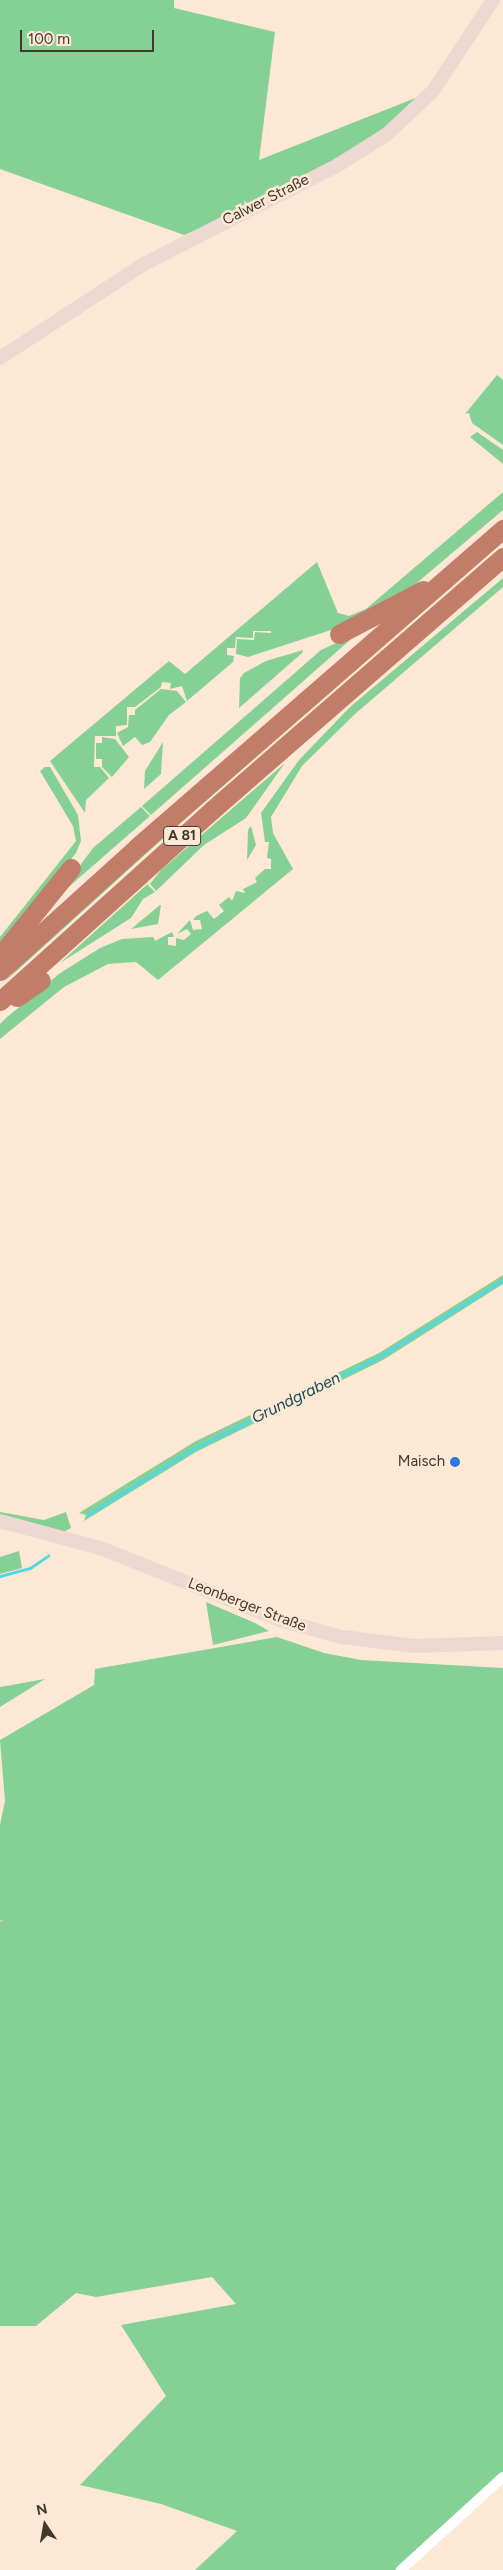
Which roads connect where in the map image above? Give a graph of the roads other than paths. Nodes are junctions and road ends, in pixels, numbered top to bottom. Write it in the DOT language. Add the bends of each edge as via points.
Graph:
graph roads {
  1 [pos="492,0"];
  2 [pos="0,358"];
  3 [pos="503,529"];
  4 [pos="503,558"];
  5 [pos="449,577"];
  6 [pos="339,634"];
  7 [pos="368,675"];
  8 [pos="312,740"];
  9 [pos="70,868"];
  10 [pos="0,956"];
  11 [pos="0,971"];
  12 [pos="41,980"];
  13 [pos="0,1001"];
  14 [pos="0,1010"];
  15 [pos="0,1521"];
  16 [pos="503,1642"];
  17 [pos="503,2477"];
  18 [pos="401,2570"];
  1 -- 2 [label="main road, Calwer Straße" via="433,91 386,135 338,165 146,263"];
  3 -- 5 [label="highway, A 81"];
  4 -- 7 [label="highway, A 81"];
  5 -- 6 [label="highway"];
  5 -- 11 [label="highway, A 81" via="130,852"];
  7 -- 8 [label="highway"];
  7 -- 13 [label="highway, A 81" via="144,869"];
  9 -- 10 [label="highway"];
  12 -- 14 [label="highway"];
  15 -- 16 [label="main road, Leonberger Straße" via="103,1549 275,1618 335,1636 414,1646"];
  17 -- 18 [label="street"];
}
